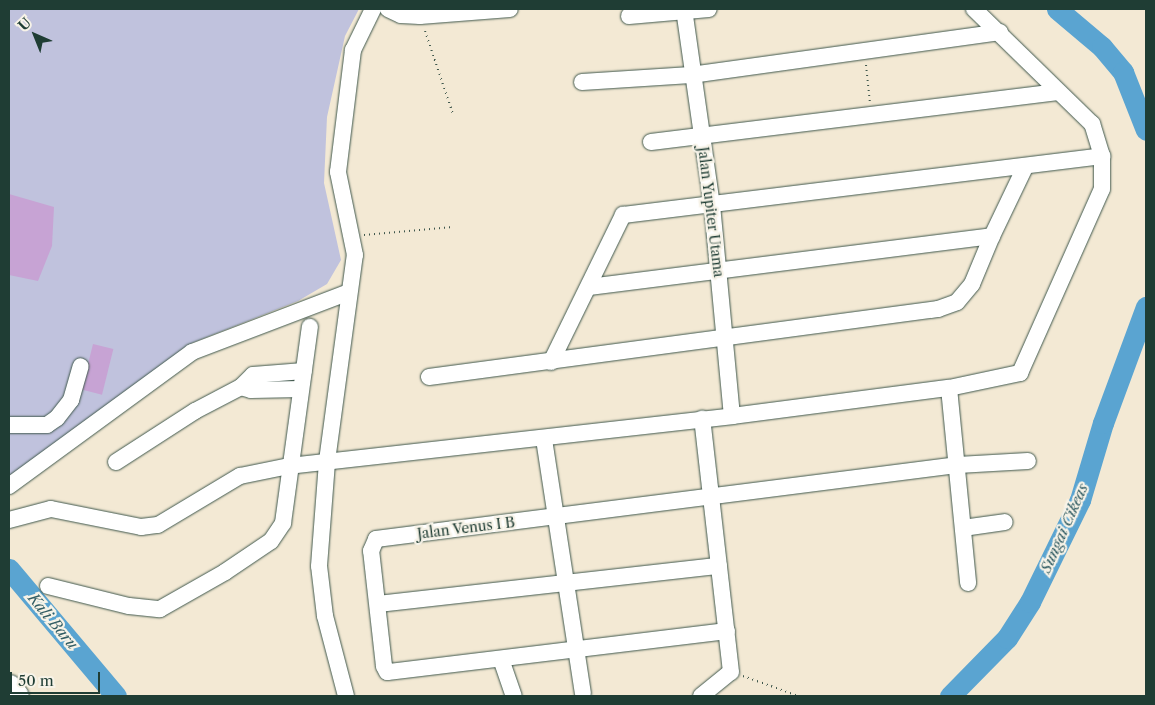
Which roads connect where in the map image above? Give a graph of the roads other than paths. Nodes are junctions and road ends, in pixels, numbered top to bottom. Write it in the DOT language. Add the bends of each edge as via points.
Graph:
graph roads {
  1 [pos="373,9"];
  2 [pos="388,9"];
  3 [pos="499,9"];
  4 [pos="709,9"];
  5 [pos="974,9"];
  6 [pos="684,11"];
  7 [pos="629,16"];
  8 [pos="1000,32"];
  9 [pos="692,75"];
  10 [pos="582,82"];
  11 [pos="1058,92"];
  12 [pos="702,138"];
  13 [pos="651,142"];
  14 [pos="1102,156"];
  15 [pos="1025,167"];
  16 [pos="712,205"];
  17 [pos="992,236"];
  18 [pos="719,268"];
  19 [pos="590,287"];
  20 [pos="349,292"];
  21 [pos="310,327"];
  22 [pos="725,337"];
  23 [pos="552,362"];
  24 [pos="81,366"];
  25 [pos="304,371"];
  26 [pos="429,377"];
  27 [pos="241,387"];
  28 [pos="949,388"];
  29 [pos="301,389"];
  30 [pos="732,416"];
  31 [pos="702,419"];
  32 [pos="9,425"];
  33 [pos="544,439"];
  34 [pos="327,461"];
  35 [pos="1028,461"];
  36 [pos="116,462"];
  37 [pos="958,465"];
  38 [pos="289,466"];
  39 [pos="9,486"];
  40 [pos="712,496"];
  41 [pos="557,517"];
  42 [pos="9,520"];
  43 [pos="1005,522"];
  44 [pos="963,528"];
  45 [pos="719,566"];
  46 [pos="567,583"];
  47 [pos="968,583"];
  48 [pos="48,586"];
  49 [pos="378,604"];
  50 [pos="727,631"];
  51 [pos="574,647"];
  52 [pos="501,659"];
  53 [pos="9,687"];
  54 [pos="583,693"];
  55 [pos="16,696"];
  56 [pos="346,696"];
  57 [pos="514,696"];
  58 [pos="701,696"];
  1 -- 20 [label="street" via="353,50 338,172 355,256"];
  2 -- 3 [label="street" via="401,15 420,16"];
  4 -- 6 [label="street"];
  5 -- 8 [label="street"];
  6 -- 7 [label="street"];
  6 -- 9 [label="street, Jalan Yupiter Utama"];
  8 -- 9 [label="street"];
  8 -- 11 [label="street"];
  9 -- 10 [label="street"];
  9 -- 12 [label="street, Jalan Yupiter Utama"];
  11 -- 12 [label="street"];
  11 -- 14 [label="street" via="1092,124"];
  12 -- 13 [label="street"];
  12 -- 16 [label="street, Jalan Yupiter Utama"];
  14 -- 15 [label="street"];
  14 -- 28 [label="street" via="1102,189 1020,373"];
  15 -- 16 [label="street" via="877,182"];
  15 -- 17 [label="street"];
  16 -- 18 [label="street, Jalan Yupiter Utama"];
  16 -- 19 [label="street" via="623,214"];
  17 -- 18 [label="street"];
  17 -- 22 [label="street" via="972,284 957,302 938,309"];
  18 -- 19 [label="street"];
  18 -- 22 [label="street, Jalan Yupiter Utama"];
  19 -- 23 [label="street"];
  20 -- 34 [label="street"];
  20 -- 39 [label="street" via="192,352"];
  21 -- 25 [label="street"];
  22 -- 23 [label="street"];
  22 -- 30 [label="street, Jalan Yupiter Utama"];
  23 -- 26 [label="street"];
  24 -- 32 [label="street" via="71,400 57,418 46,425"];
  25 -- 27 [label="street" via="260,372 246,379"];
  25 -- 29 [label="street"];
  27 -- 29 [label="street" via="251,390"];
  27 -- 36 [label="street" via="202,407"];
  28 -- 30 [label="street"];
  28 -- 37 [label="street"];
  29 -- 38 [label="street"];
  30 -- 31 [label="street"];
  31 -- 33 [label="street"];
  31 -- 40 [label="street"];
  33 -- 34 [label="street"];
  33 -- 41 [label="street"];
  34 -- 38 [label="street"];
  34 -- 56 [label="street" via="319,566 325,616"];
  35 -- 37 [label="street, Jalan Venus I B"];
  37 -- 40 [label="street, Jalan Venus I B"];
  37 -- 44 [label="street"];
  38 -- 42 [label="street" via="240,476 158,525 141,527 51,509"];
  38 -- 48 [label="street" via="283,523 271,541 160,609 129,606"];
  40 -- 41 [label="street, Jalan Venus I B"];
  40 -- 45 [label="street"];
  41 -- 46 [label="street"];
  41 -- 49 [label="street, Jalan Venus I B" via="376,539 371,551"];
  43 -- 44 [label="street"];
  44 -- 47 [label="street"];
  45 -- 46 [label="street"];
  45 -- 50 [label="street"];
  46 -- 49 [label="street"];
  46 -- 51 [label="street"];
  49 -- 52 [label="street" via="387,672"];
  50 -- 51 [label="street"];
  50 -- 58 [label="street" via="731,672"];
  51 -- 52 [label="street"];
  51 -- 54 [label="street"];
  52 -- 57 [label="street"];
  53 -- 55 [label="highway"];
}
